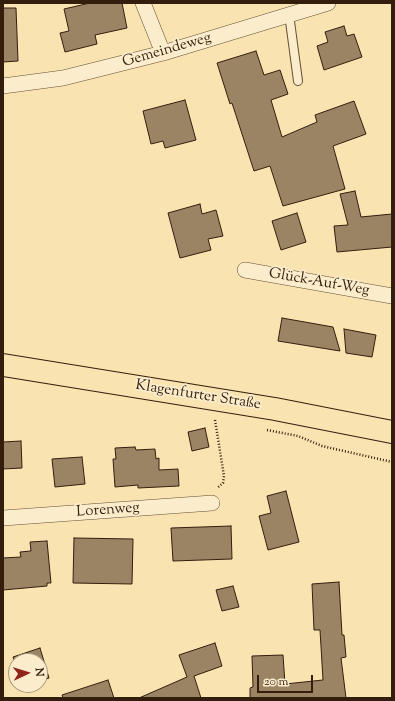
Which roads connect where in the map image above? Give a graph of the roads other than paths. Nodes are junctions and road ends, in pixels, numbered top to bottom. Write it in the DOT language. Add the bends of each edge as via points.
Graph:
graph roads {
  1 [pos="143,3"];
  2 [pos="328,3"];
  3 [pos="289,14"];
  4 [pos="163,53"];
  5 [pos="298,81"];
  6 [pos="3,86"];
  7 [pos="245,270"];
  8 [pos="392,296"];
  9 [pos="3,365"];
  10 [pos="392,432"];
  11 [pos="212,503"];
  12 [pos="3,518"];
  1 -- 4 [label="street"];
  2 -- 3 [label="street, Gemeindeweg"];
  3 -- 4 [label="street, Gemeindeweg"];
  3 -- 5 [label="lane"];
  4 -- 6 [label="street, Gemeindeweg" via="63,78"];
  7 -- 8 [label="street, Glück-Auf-Weg"];
  9 -- 10 [label="main road, Klagenfurter Straße" via="275,408"];
  11 -- 12 [label="street, Lorenweg"];
}
